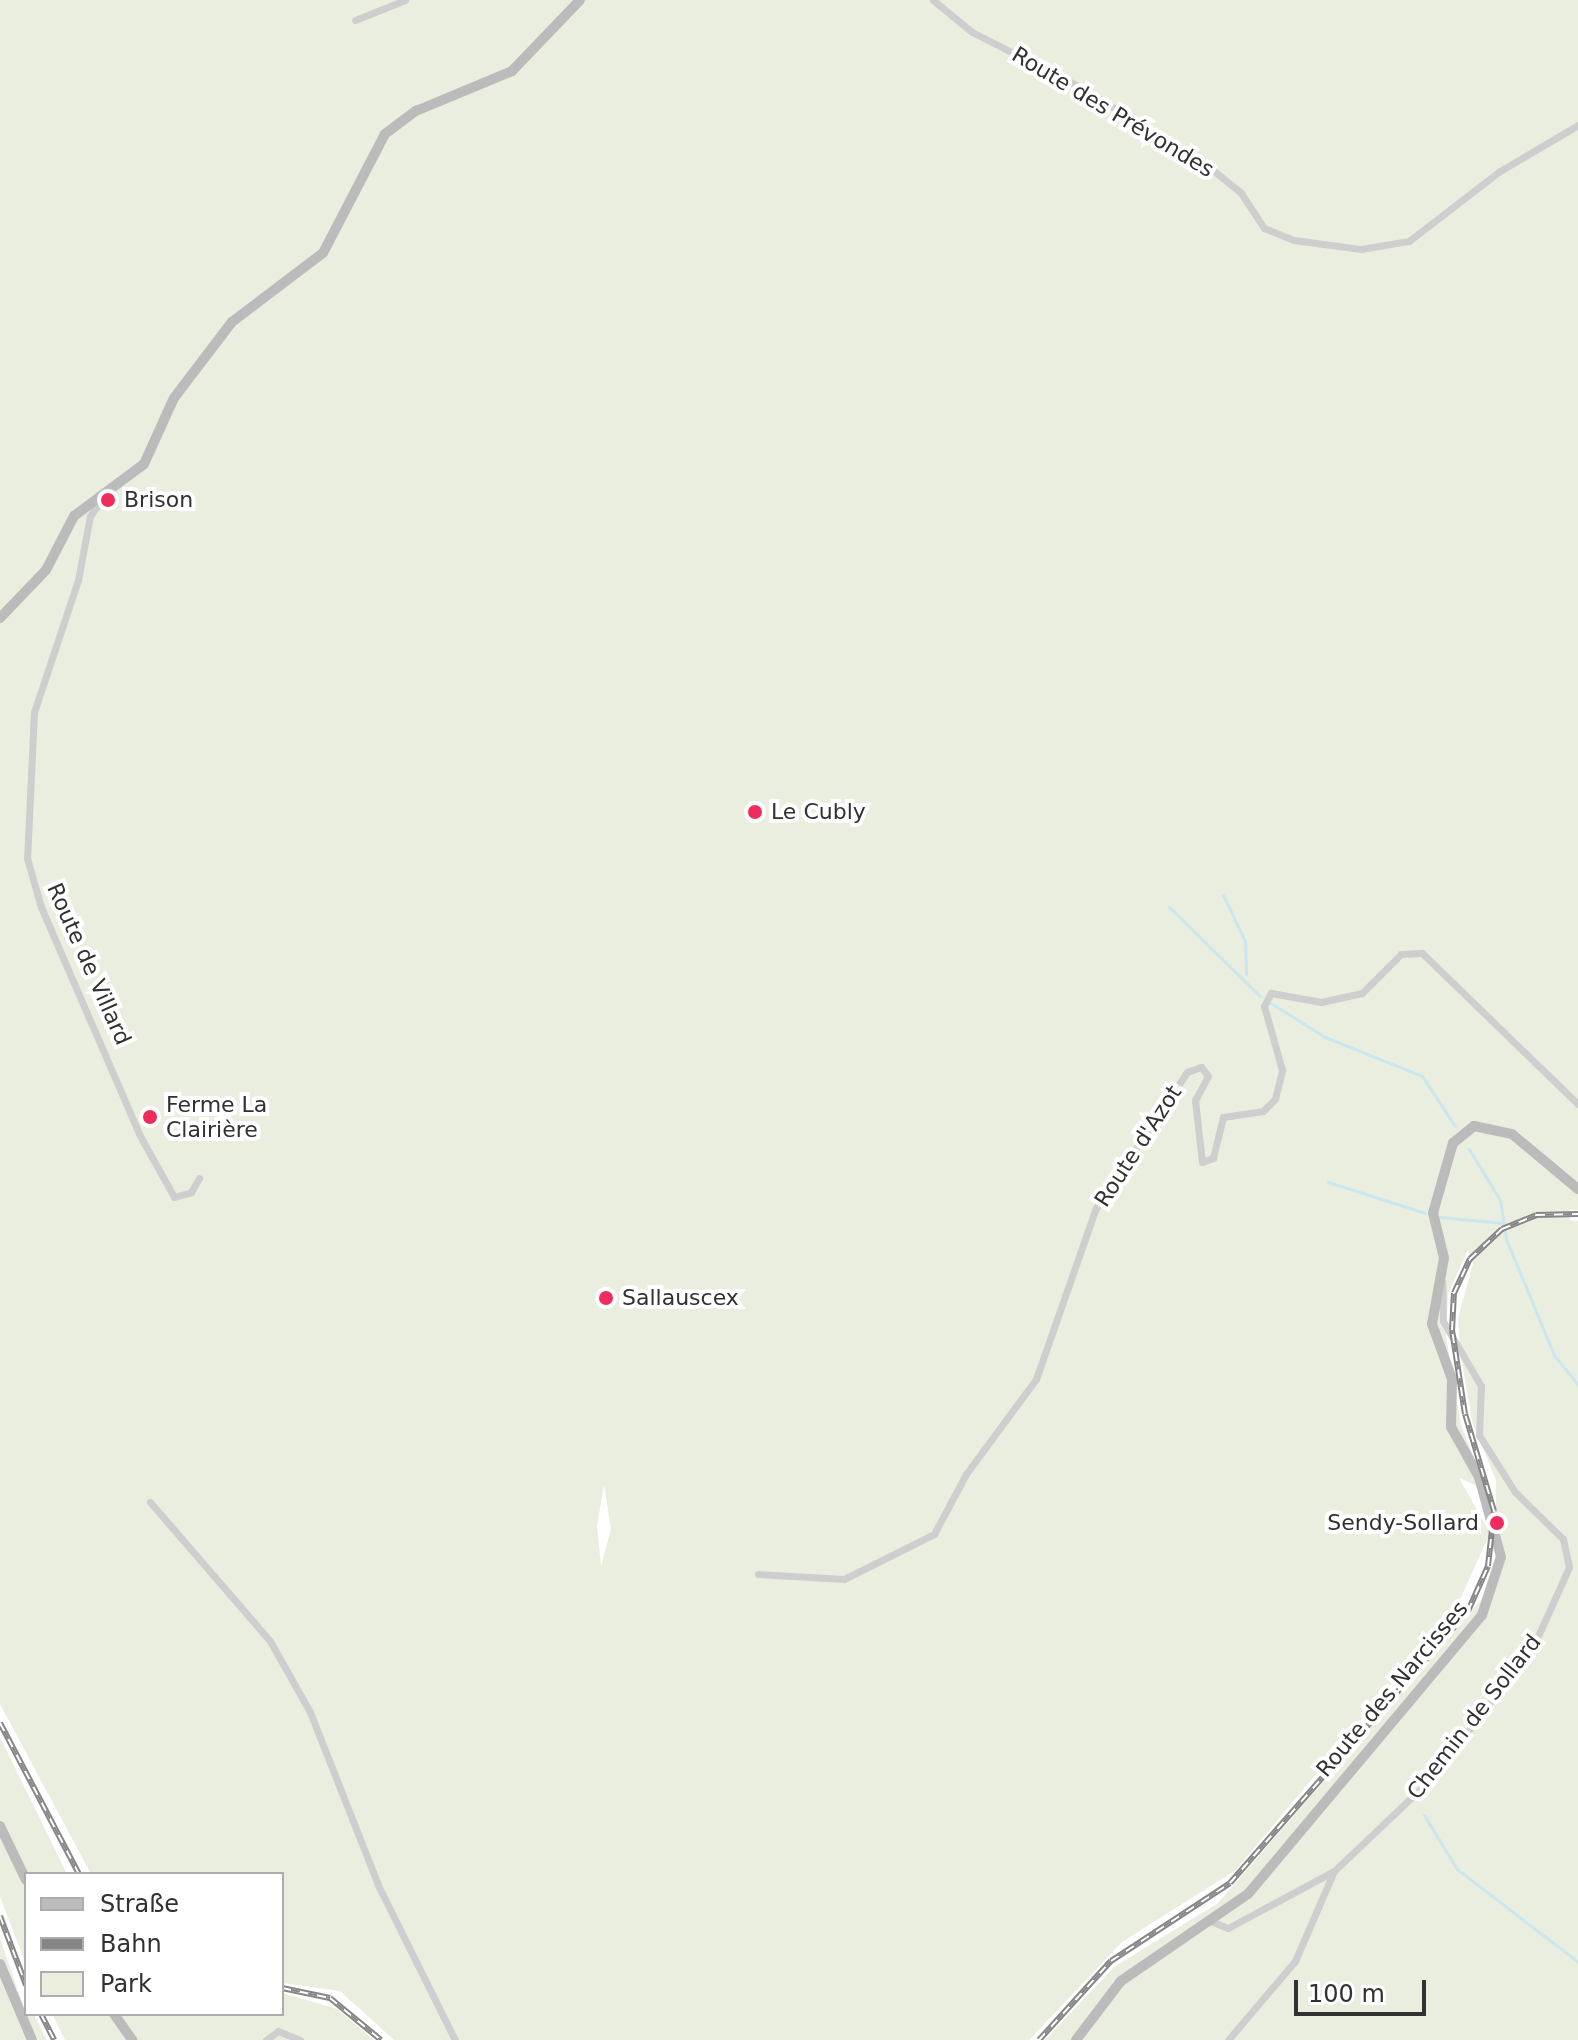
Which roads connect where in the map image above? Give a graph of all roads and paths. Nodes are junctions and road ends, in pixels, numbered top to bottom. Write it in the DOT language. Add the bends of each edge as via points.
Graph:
graph roads {
  1 [pos="405,0"];
  2 [pos="580,0"];
  3 [pos="933,0"];
  4 [pos="355,20"];
  5 [pos="1578,125"];
  6 [pos="104,495"];
  7 [pos="0,618"];
  8 [pos="1578,1104"];
  9 [pos="199,1178"];
  10 [pos="1578,1189"];
  11 [pos="1442,1282"];
  12 [pos="150,1502"];
  13 [pos="758,1574"];
  14 [pos="0,1826"];
  15 [pos="1334,1871"];
  16 [pos="24,1876"];
  17 [pos="1213,1922"];
  18 [pos="0,1964"];
  19 [pos="115,2016"];
  20 [pos="32,2040"];
  21 [pos="132,2040"];
  22 [pos="266,2040"];
  23 [pos="300,2040"];
  24 [pos="455,2040"];
  25 [pos="1076,2040"];
  26 [pos="1228,2040"];
  1 -- 4 [label="street"];
  2 -- 6 [label="street, Route de Villard" via="512,71 416,111 385,134 323,253 239,314 177,394 144,464"];
  3 -- 5 [label="street, Route des Prévondes" via="972,32 1084,89 1214,171 1241,193 1264,228 1294,240 1361,249 1409,241 1500,171"];
  6 -- 7 [label="street, Route de Villard" via="74,516 46,570"];
  6 -- 9 [label="street, Route de Villard" via="90,516 78,580 34,712 27,858 41,907 139,1134 174,1197 184,1197"];
  8 -- 13 [label="street, Route d'Azot" via="1422,953 1401,954 1362,993 1321,1002 1271,993 1264,1006 1282,1070 1275,1099 1263,1111 1223,1117 1213,1158 1202,1162 1195,1100 1208,1076 1201,1067 1187,1072 1096,1208 1036,1379 966,1474 934,1534 844,1579"];
  10 -- 11 [label="street, Route des Narcisses" via="1507,1131 1464,1130 1451,1148 1433,1213"];
  11 -- 15 [label="street, Chemin de Sollard" via="1443,1321 1481,1386 1479,1435 1515,1492 1563,1539 1569,1567 1534,1645 1433,1777"];
  11 -- 17 [label="street, Route des Narcisses" via="1432,1324 1452,1379 1451,1427 1479,1477 1498,1542 1496,1588 1482,1615 1264,1875"];
  12 -- 24 [label="street" via="270,1641 310,1712 378,1885"];
  14 -- 16 [label="street"];
  15 -- 17 [label="street" via="1228,1928"];
  15 -- 26 [label="street, Chemin de Sollard" via="1295,1961"];
  17 -- 25 [label="street, Route des Narcisses" via="1121,1981"];
  18 -- 20 [label="street"];
  19 -- 21 [label="street"];
  22 -- 23 [label="street" via="278,2031"];
}
